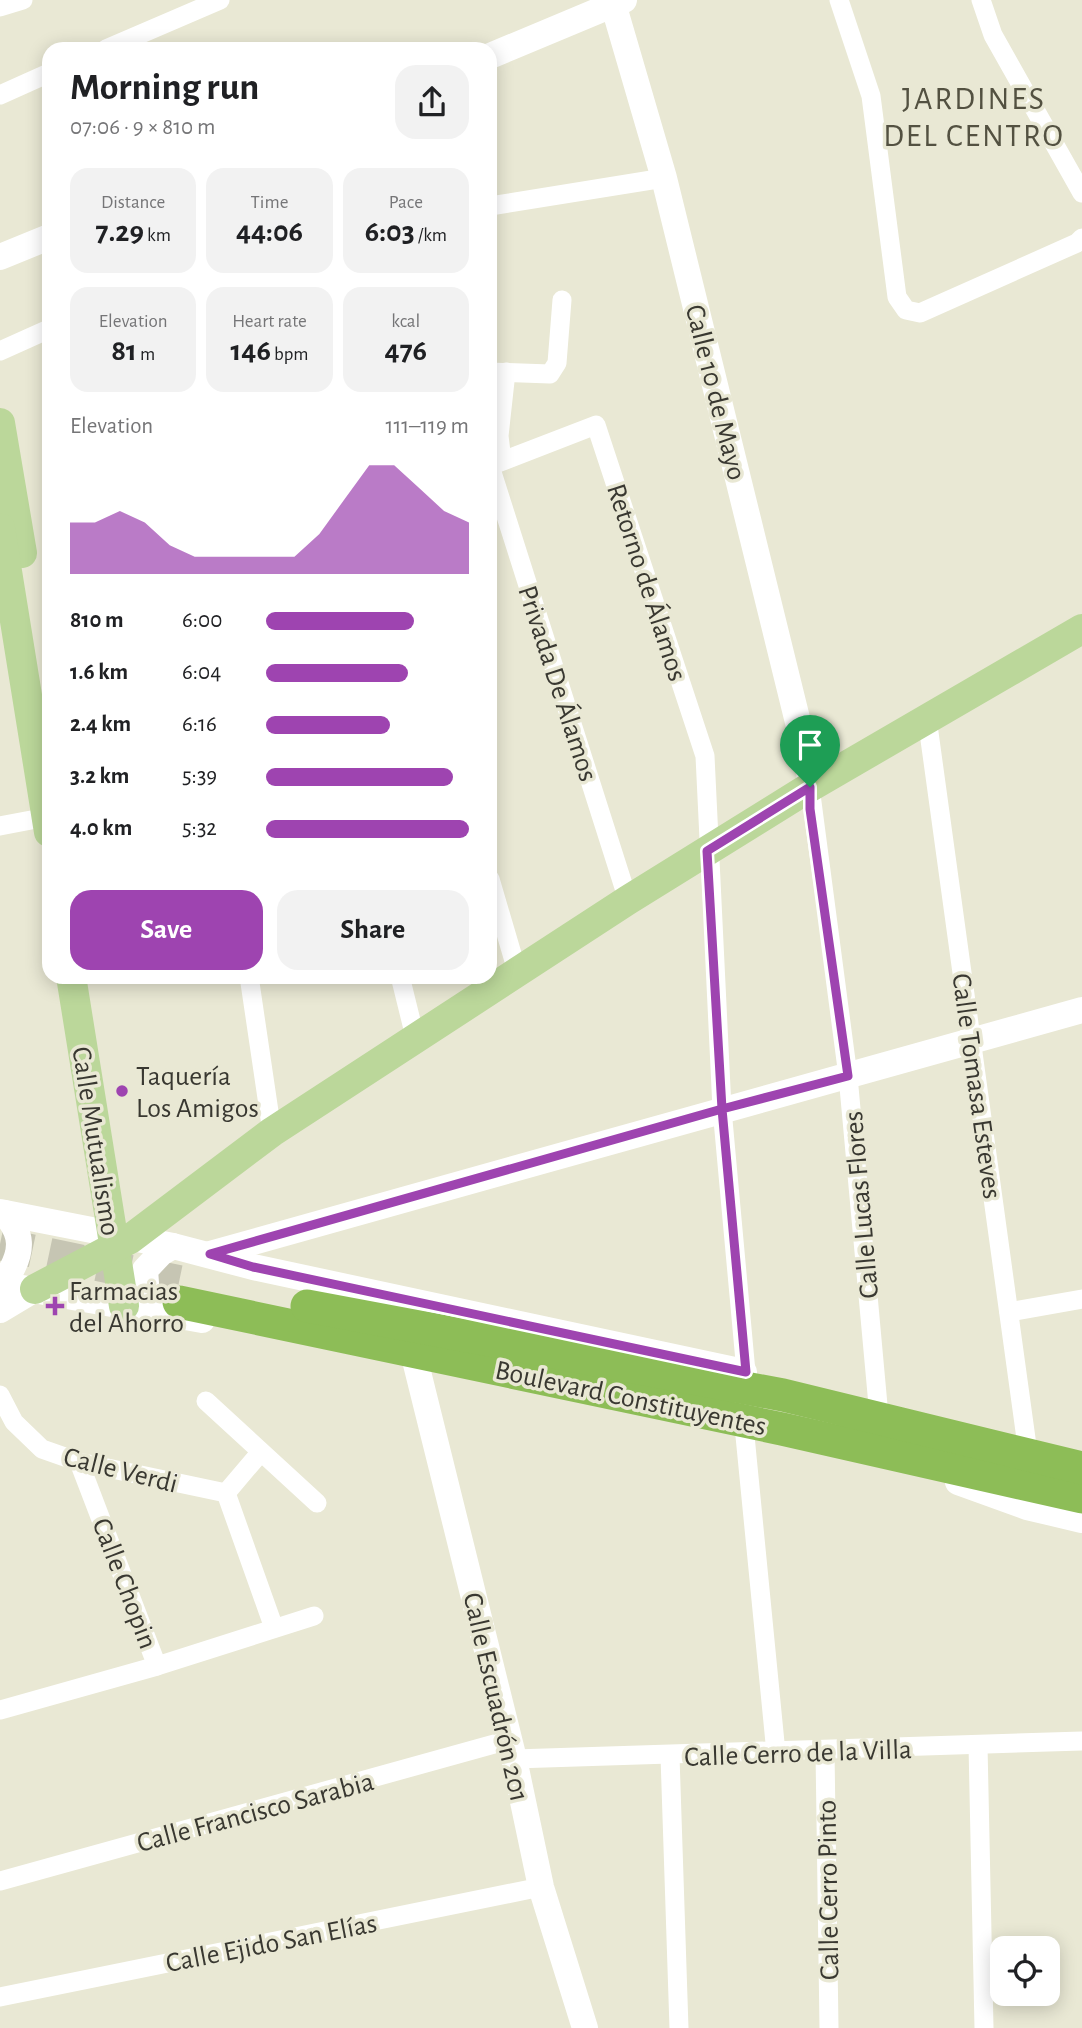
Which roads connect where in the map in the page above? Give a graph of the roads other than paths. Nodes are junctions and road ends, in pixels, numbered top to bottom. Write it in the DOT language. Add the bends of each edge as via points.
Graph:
graph roads {
  1 [pos="23,0"];
  2 [pos="220,0"];
  3 [pos="839,0"];
  4 [pos="981,0"];
  5 [pos="617,2"];
  6 [pos="0,7"];
  7 [pos="122,42"];
  8 [pos="497,53"];
  9 [pos="42,77"];
  10 [pos="0,94"];
  11 [pos="664,178"];
  12 [pos="1082,193"];
  13 [pos="497,205"];
  14 [pos="1082,238"];
  15 [pos="42,240"];
  16 [pos="0,257"];
  17 [pos="562,300"];
  18 [pos="42,332"];
  19 [pos="0,351"];
  20 [pos="498,372"];
  21 [pos="0,423"];
  22 [pos="497,447"];
  23 [pos="497,463"];
  24 [pos="497,474"];
  25 [pos="0,528"];
  26 [pos="1082,629"];
  27 [pos="42,677"];
  28 [pos="927,719"];
  29 [pos="42,785"];
  30 [pos="810,787"];
  31 [pos="42,822"];
  32 [pos="0,826"];
  33 [pos="707,851"];
  34 [pos="628,900"];
  35 [pos="497,904"];
  36 [pos="517,971"];
  37 [pos="72,984"];
  38 [pos="90,984"];
  39 [pos="250,984"];
  40 [pos="402,984"];
  41 [pos="1082,1010"];
  42 [pos="416,1041"];
  43 [pos="972,1042"];
  44 [pos="848,1076"];
  45 [pos="722,1109"];
  46 [pos="272,1132"];
  47 [pos="2,1212"];
  48 [pos="118,1240"];
  49 [pos="173,1246"];
  50 [pos="252,1254"];
  51 [pos="7,1289"];
  52 [pos="173,1299"];
  53 [pos="1082,1299"];
  54 [pos="124,1306"];
  55 [pos="1009,1311"];
  56 [pos="416,1364"];
  57 [pos="746,1372"];
  58 [pos="0,1395"];
  59 [pos="783,1395"];
  60 [pos="206,1401"];
  61 [pos="879,1416"];
  62 [pos="782,1429"];
  63 [pos="746,1436"];
  64 [pos="260,1453"];
  65 [pos="881,1454"];
  66 [pos="1028,1454"];
  67 [pos="79,1462"];
  68 [pos="1082,1468"];
  69 [pos="226,1493"];
  70 [pos="1082,1497"];
  71 [pos="317,1503"];
  72 [pos="1082,1520"];
  73 [pos="314,1616"];
  74 [pos="274,1628"];
  75 [pos="157,1666"];
  76 [pos="0,1710"];
  77 [pos="1082,1741"];
  78 [pos="978,1745"];
  79 [pos="511,1750"];
  80 [pos="825,1751"];
  81 [pos="776,1753"];
  82 [pos="670,1756"];
  83 [pos="0,1881"];
  84 [pos="541,1887"];
  85 [pos="0,1997"];
  86 [pos="585,2028"];
  87 [pos="679,2028"];
  88 [pos="829,2028"];
  89 [pos="984,2028"];
  1 -- 6 [label="street"];
  2 -- 7 [label="street"];
  3 -- 14 [label="street" via="871,96 897,297 905,310 920,313"];
  4 -- 12 [label="street" via="993,35"];
  5 -- 8 [label="street"];
  5 -- 11 [label="street, Calle 10 de Mayo"];
  9 -- 10 [label="street"];
  11 -- 13 [label="street"];
  11 -- 30 [label="street, Calle 10 de Mayo"];
  15 -- 16 [label="street"];
  17 -- 20 [label="street" via="557,363 550,374"];
  18 -- 19 [label="street"];
  20 -- 22 [label="street, Privada De Álamos"];
  21 -- 27 [label="main road"];
  23 -- 33 [label="street, Retorno de Álamos" via="596,425 705,756"];
  24 -- 34 [label="street, Privada De Álamos"];
  25 -- 29 [label="main road"];
  26 -- 28 [label="main road"];
  28 -- 30 [label="main road"];
  28 -- 43 [label="street, Calle Tomasa Esteves"];
  30 -- 33 [label="main road"];
  30 -- 44 [label="street, Calle Lucas Flores"];
  31 -- 32 [label="street"];
  33 -- 34 [label="main road"];
  33 -- 45 [label="street"];
  34 -- 36 [label="main road"];
  35 -- 36 [label="street"];
  36 -- 42 [label="main road"];
  37 -- 48 [label="main road, Calle Mutualismo"];
  38 -- 48 [label="main road, Calle Mutualismo"];
  39 -- 46 [label="street"];
  40 -- 42 [label="street"];
  41 -- 43 [label="street"];
  42 -- 46 [label="main road"];
  43 -- 44 [label="street"];
  43 -- 55 [label="street, Calle Tomasa Esteves"];
  44 -- 45 [label="street"];
  44 -- 61 [label="street, Calle Lucas Flores"];
  45 -- 50 [label="street"];
  45 -- 57 [label="street"];
  46 -- 48 [label="main road"];
  47 -- 48 [label="street"];
  47 -- 51 [label="street" via="20,1238 20,1255"];
  48 -- 49 [label="street"];
  48 -- 51 [label="main road"];
  48 -- 54 [label="main road, Calle Mutualismo"];
  49 -- 50 [label="street" via="210,1254"];
  49 -- 52 [label="street" via="145,1270 147,1296"];
  50 -- 57 [label="street"];
  51 -- 54 [label="street"];
  52 -- 54 [label="street"];
  52 -- 56 [label="street"];
  52 -- 59 [label="highway, Boulevard Constituyentes"];
  52 -- 62 [label="highway, Boulevard Constituyentes"];
  53 -- 55 [label="street"];
  55 -- 66 [label="street, Calle Tomasa Esteves"];
  56 -- 63 [label="street"];
  56 -- 79 [label="street, Calle Escuadrón 201"];
  57 -- 59 [label="street"];
  58 -- 67 [label="street, Calle Verdi" via="13,1422 42,1449"];
  59 -- 61 [label="highway, Boulevard Constituyentes"];
  60 -- 64 [label="street"];
  61 -- 66 [label="highway, Boulevard Constituyentes"];
  62 -- 63 [label="street"];
  62 -- 65 [label="highway, Boulevard Constituyentes"];
  63 -- 81 [label="street"];
  64 -- 69 [label="street"];
  64 -- 71 [label="street"];
  65 -- 70 [label="highway, Boulevard Constituyentes"];
  65 -- 72 [label="street" via="1027,1507"];
  66 -- 68 [label="highway, Boulevard Constituyentes"];
  67 -- 69 [label="street, Calle Verdi"];
  67 -- 75 [label="street, Calle Chopin"];
  69 -- 74 [label="street"];
  73 -- 74 [label="street"];
  74 -- 75 [label="street"];
  75 -- 76 [label="street"];
  77 -- 78 [label="street, Calle Cerro de la Villa"];
  78 -- 80 [label="street, Calle Cerro de la Villa"];
  78 -- 89 [label="street"];
  79 -- 82 [label="street, Calle Cerro de la Villa"];
  79 -- 83 [label="street, Calle Francisco Sarabia"];
  79 -- 84 [label="street, Calle Escuadrón 201"];
  80 -- 81 [label="street, Calle Cerro de la Villa"];
  80 -- 88 [label="street, Calle Cerro Pinto"];
  81 -- 82 [label="street, Calle Cerro de la Villa"];
  82 -- 87 [label="street"];
  84 -- 85 [label="street, Calle Ejido San Elías"];
  84 -- 86 [label="street, Calle Escuadrón 201"];
}
